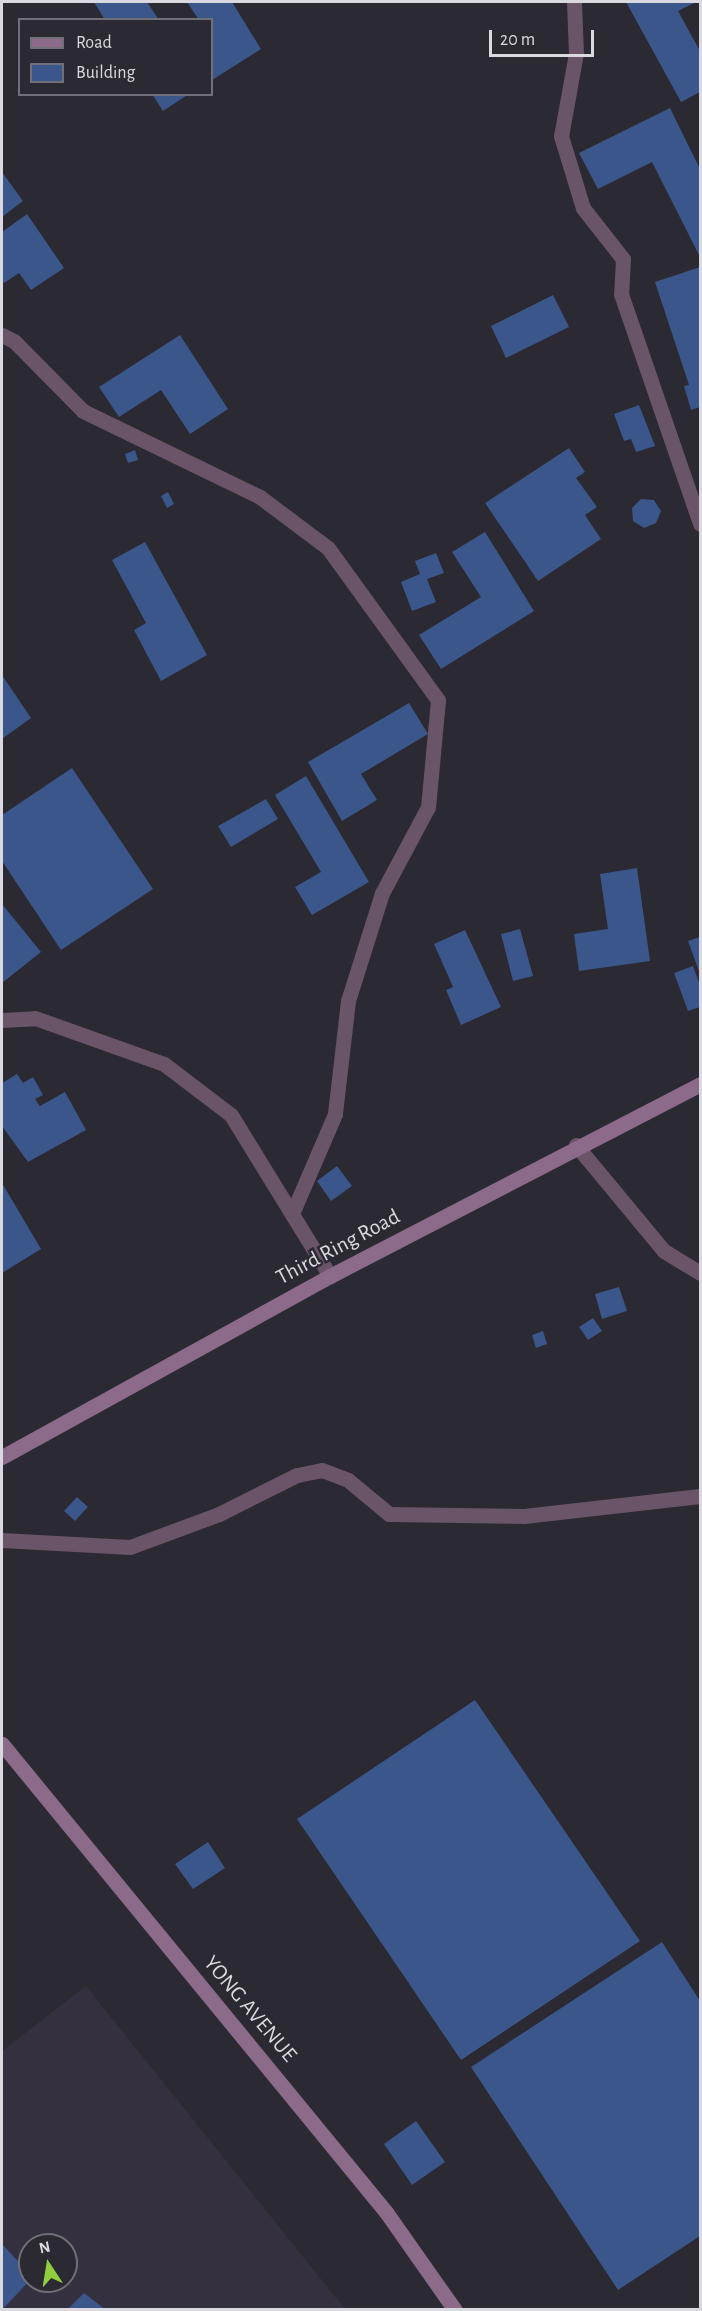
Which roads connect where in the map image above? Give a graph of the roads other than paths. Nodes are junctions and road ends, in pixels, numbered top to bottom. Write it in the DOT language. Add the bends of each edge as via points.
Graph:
graph roads {
  1 [pos="574,2"];
  2 [pos="2,335"];
  3 [pos="700,524"];
  4 [pos="2,1020"];
  5 [pos="700,1084"];
  6 [pos="576,1145"];
  7 [pos="292,1214"];
  8 [pos="700,1273"];
  9 [pos="330,1276"];
  10 [pos="2,1457"];
  11 [pos="700,1496"];
  12 [pos="2,1540"];
  13 [pos="2,1744"];
  14 [pos="454,2310"];
  1 -- 3 [label="street" via="576,53 561,136 583,208 623,259 621,294"];
  2 -- 7 [label="street" via="14,341 83,411 260,497 328,548 438,700 428,807 381,893 348,1001 335,1114"];
  4 -- 7 [label="street" via="34,1018 99,1037 164,1064 231,1115"];
  5 -- 6 [label="street, Third Ring Road"];
  6 -- 8 [label="street" via="664,1251"];
  6 -- 9 [label="street, Third Ring Road"];
  7 -- 9 [label="street"];
  9 -- 10 [label="street, Third Ring Road"];
  11 -- 12 [label="street" via="524,1516 389,1514 348,1480 321,1470 297,1475 219,1514 130,1547"];
  13 -- 14 [label="street, YONG AVENUE" via="379,2204"];
}
